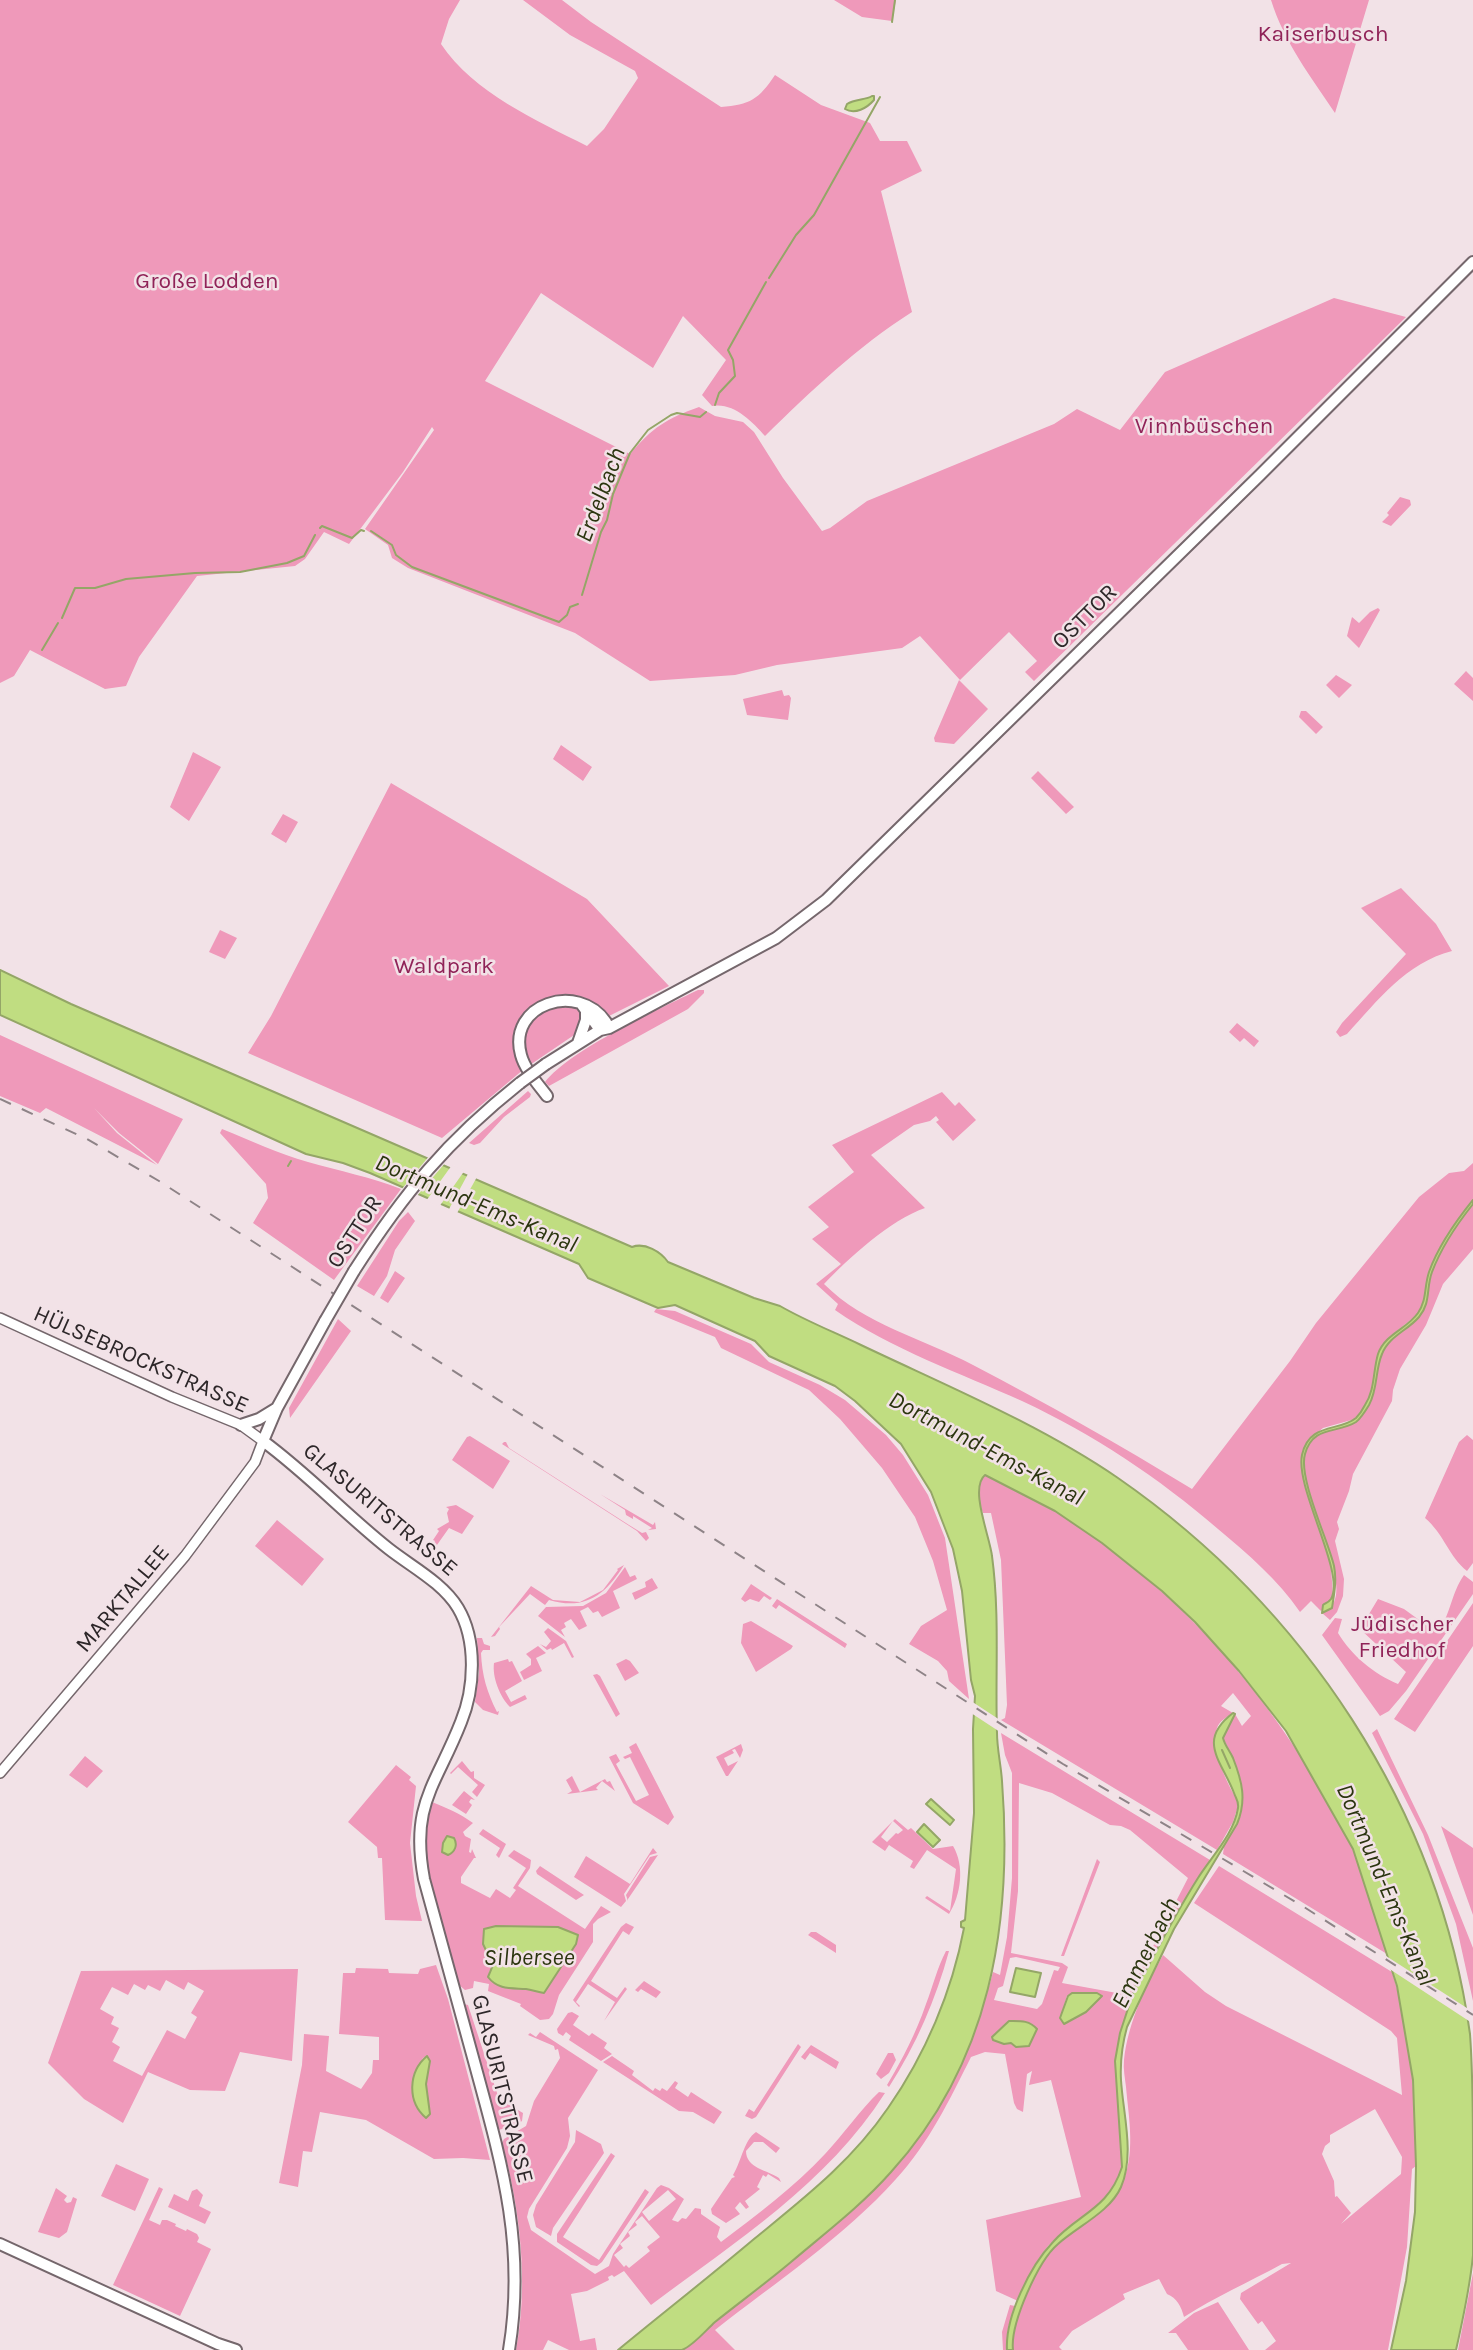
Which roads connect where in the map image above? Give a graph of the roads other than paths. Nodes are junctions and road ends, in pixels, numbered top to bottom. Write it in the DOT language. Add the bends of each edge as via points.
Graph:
graph roads {
  1 [pos="1473,262"];
  2 [pos="583,1007"];
  3 [pos="603,1026"];
  4 [pos="578,1043"];
  5 [pos="547,1096"];
  6 [pos="0,1318"];
  7 [pos="277,1408"];
  8 [pos="240,1425"];
  9 [pos="263,1441"];
  10 [pos="0,1773"];
  11 [pos="0,2244"];
  12 [pos="221,2347"];
  13 [pos="236,2350"];
  14 [pos="509,2350"];
  1 -- 3 [label="main road, OSTTOR" via="809,915 776,938"];
  2 -- 3 [label="main road" via="597,1011"];
  2 -- 4 [label="main road" via="586,1020"];
  2 -- 5 [label="main road" via="567,1000 543,1005 525,1023 521,1056"];
  3 -- 4 [label="main road, OSTTOR"];
  4 -- 7 [label="main road, OSTTOR, bridge" via="520,1083 456,1138 422,1175 354,1271"];
  6 -- 8 [label="street, HÜLSEBROCKSTRASSE"];
  7 -- 8 [label="main road"];
  7 -- 9 [label="main road, OSTTOR"];
  8 -- 9 [label="street, HÜLSEBROCKSTRASSE"];
  9 -- 10 [label="street, MARKTALLEE" via="255,1462 185,1556"];
  9 -- 14 [label="main road, GLASURITSTRASSE" via="445,1591 459,1608 468,1632 469,1692 462,1720 425,1802 419,1852 509,2204 515,2287"];
  11 -- 12 [label="main road"];
  12 -- 13 [label="main road"];
}
